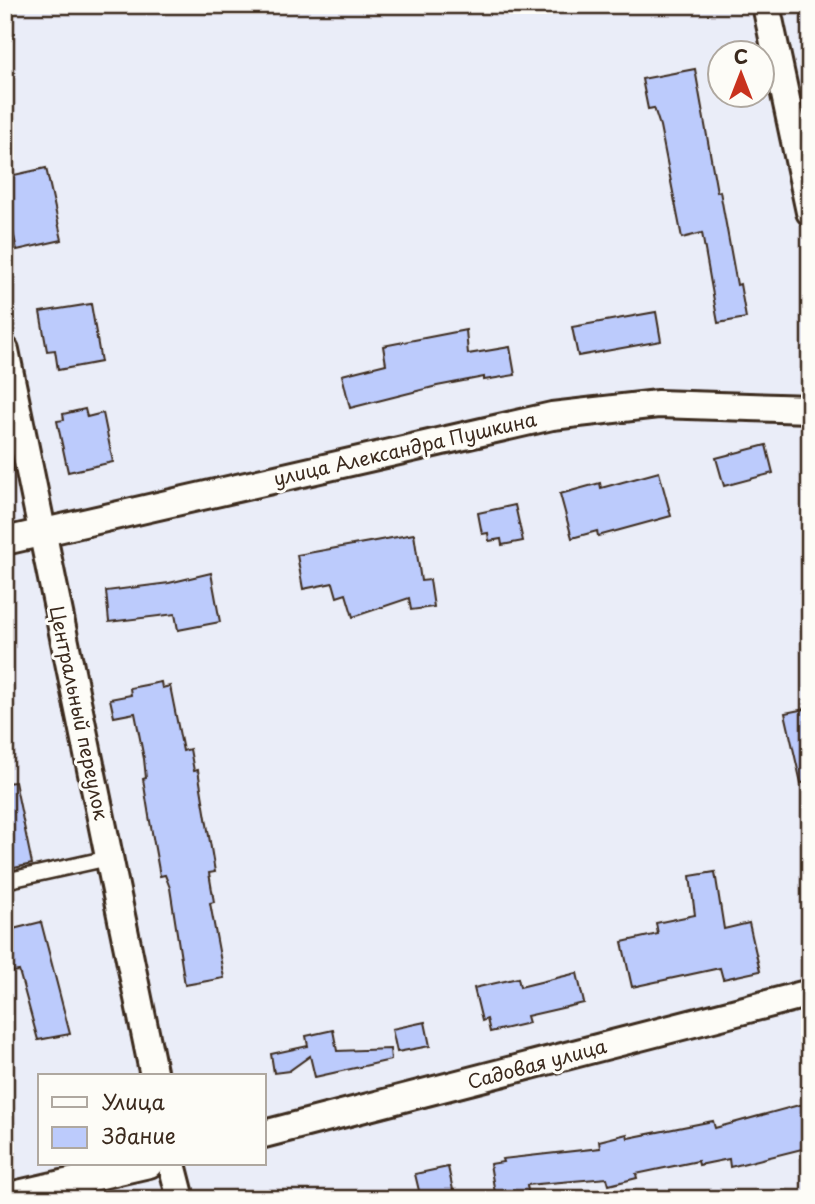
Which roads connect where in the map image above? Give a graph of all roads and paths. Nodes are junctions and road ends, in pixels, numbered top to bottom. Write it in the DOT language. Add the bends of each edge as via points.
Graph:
graph roads {
  1 [pos="766,5"];
  2 [pos="810,212"];
  3 [pos="5,350"];
  4 [pos="810,409"];
  5 [pos="41,532"];
  6 [pos="5,541"];
  7 [pos="109,858"];
  8 [pos="5,881"];
  9 [pos="810,993"];
  10 [pos="154,1074"];
  11 [pos="266,1134"];
  12 [pos="140,1166"];
  13 [pos="173,1166"];
  14 [pos="5,1197"];
  15 [pos="181,1199"];
  1 -- 2 [label="street"];
  3 -- 5 [label="street, Центральный переулок"];
  4 -- 5 [label="street, улица Александра Пушкина" via="658,404 602,408"];
  5 -- 6 [label="street, улица Александра Пушкина"];
  5 -- 7 [label="street, Центральный переулок"];
  7 -- 8 [label="lane"];
  7 -- 10 [label="street, Центральный переулок"];
  9 -- 11 [label="street, Садовая улица"];
  12 -- 14 [label="street"];
  13 -- 15 [label="street"];
}
